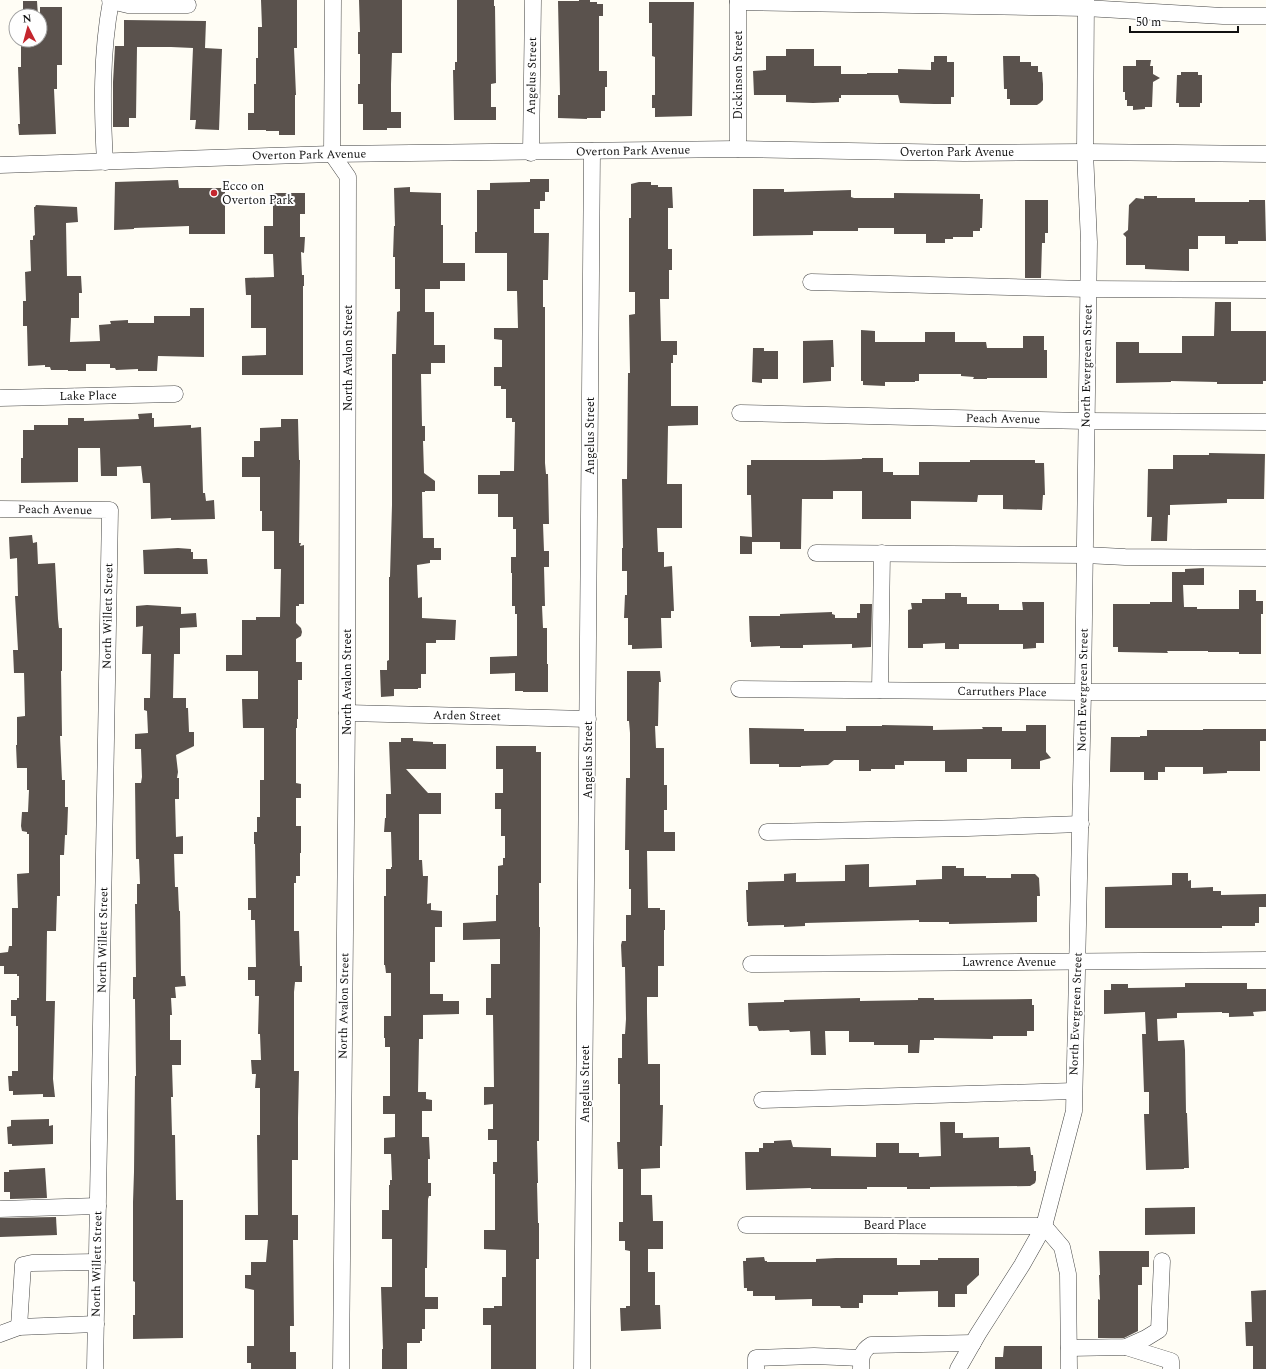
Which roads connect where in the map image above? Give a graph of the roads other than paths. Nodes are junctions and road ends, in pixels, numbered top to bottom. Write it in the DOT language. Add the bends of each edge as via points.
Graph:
graph roads {
  1 [pos="333,0"];
  2 [pos="533,0"];
  3 [pos="110,1"];
  4 [pos="738,1"];
  5 [pos="1085,4"];
  6 [pos="188,5"];
  7 [pos="1266,16"];
  8 [pos="738,149"];
  9 [pos="531,152"];
  10 [pos="592,152"];
  11 [pos="1085,152"];
  12 [pos="332,154"];
  13 [pos="1266,154"];
  14 [pos="105,162"];
  15 [pos="0,165"];
  16 [pos="811,282"];
  17 [pos="1088,289"];
  18 [pos="1266,290"];
  19 [pos="175,394"];
  20 [pos="0,398"];
  21 [pos="740,413"];
  22 [pos="1086,421"];
  23 [pos="1266,422"];
  24 [pos="0,509"];
  25 [pos="110,510"];
  26 [pos="816,553"];
  27 [pos="882,553"];
  28 [pos="1084,555"];
  29 [pos="1266,558"];
  30 [pos="739,689"];
  31 [pos="880,690"];
  32 [pos="1083,692"];
  33 [pos="1266,692"];
  34 [pos="347,713"];
  35 [pos="588,719"];
  36 [pos="1081,824"];
  37 [pos="767,832"];
  38 [pos="1266,960"];
  39 [pos="1078,961"];
  40 [pos="751,964"];
  41 [pos="1074,1091"];
  42 [pos="762,1100"];
  43 [pos="98,1206"];
  44 [pos="0,1209"];
  45 [pos="746,1225"];
  46 [pos="1044,1226"];
  47 [pos="97,1262"];
  48 [pos="1162,1262"];
  49 [pos="96,1324"];
  50 [pos="19,1327"];
  51 [pos="0,1334"];
  52 [pos="973,1343"];
  53 [pos="1126,1347"];
  54 [pos="1069,1348"];
  55 [pos="861,1363"];
  56 [pos="95,1369"];
  57 [pos="341,1369"];
  58 [pos="582,1369"];
  59 [pos="756,1369"];
  60 [pos="958,1369"];
  61 [pos="1069,1369"];
  62 [pos="1171,1369"];
  1 -- 12 [label="street"];
  2 -- 9 [label="street, Angelus Street"];
  3 -- 6 [label="street" via="128,5"];
  3 -- 14 [label="street" via="104,48"];
  4 -- 5 [label="street"];
  4 -- 8 [label="street, Dickinson Street"];
  5 -- 7 [label="street" via="1223,16"];
  5 -- 11 [label="street, North Evergreen Street"];
  8 -- 10 [label="street, Overton Park Avenue"];
  8 -- 11 [label="street, Overton Park Avenue" via="964,153"];
  9 -- 10 [label="street, Overton Park Avenue"];
  9 -- 12 [label="street, Overton Park Avenue"];
  10 -- 35 [label="street, Angelus Street"];
  11 -- 13 [label="street, Overton Park Avenue"];
  11 -- 17 [label="street, North Evergreen Street" via="1089,242"];
  12 -- 14 [label="street, Overton Park Avenue"];
  12 -- 34 [label="street, North Avalon Street" via="348,177"];
  14 -- 15 [label="street, Overton Park Avenue"];
  16 -- 17 [label="street"];
  17 -- 18 [label="street"];
  17 -- 22 [label="street, North Evergreen Street"];
  19 -- 20 [label="street, Lake Place"];
  21 -- 22 [label="street, Peach Avenue"];
  22 -- 23 [label="street, Peach Avenue"];
  22 -- 28 [label="street, North Evergreen Street"];
  24 -- 25 [label="street, Peach Avenue"];
  25 -- 43 [label="street, North Willett Street"];
  26 -- 27 [label="street"];
  27 -- 28 [label="street"];
  27 -- 31 [label="street"];
  28 -- 29 [label="street"];
  28 -- 32 [label="street, North Evergreen Street"];
  30 -- 31 [label="street, Carruthers Place"];
  31 -- 32 [label="street, Carruthers Place"];
  32 -- 33 [label="street, Carruthers Place"];
  32 -- 36 [label="street, North Evergreen Street"];
  34 -- 35 [label="street, Arden Street"];
  34 -- 57 [label="street, North Avalon Street"];
  35 -- 58 [label="street, Angelus Street"];
  36 -- 37 [label="street"];
  36 -- 39 [label="street, North Evergreen Street"];
  38 -- 39 [label="street, Lawrence Avenue"];
  39 -- 40 [label="street, Lawrence Avenue"];
  39 -- 41 [label="street, North Evergreen Street"];
  41 -- 42 [label="street"];
  41 -- 46 [label="street, North Evergreen Street" via="1074,1111"];
  43 -- 44 [label="street"];
  43 -- 47 [label="street, North Willett Street"];
  45 -- 46 [label="street, Beard Place"];
  46 -- 52 [label="street, North Evergreen Street"];
  46 -- 54 [label="street" via="1062,1247 1068,1274"];
  47 -- 49 [label="street, North Willett Street"];
  47 -- 50 [label="street" via="23,1265"];
  48 -- 53 [label="street" via="1159,1330"];
  49 -- 50 [label="street"];
  49 -- 56 [label="street, North Willett Street"];
  50 -- 51 [label="street"];
  52 -- 55 [label="street" via="870,1345 866,1348"];
  52 -- 60 [label="street, North Evergreen Street"];
  53 -- 54 [label="street"];
  53 -- 62 [label="street" via="1171,1361"];
  54 -- 61 [label="street"];
  55 -- 59 [label="street" via="814,1356 756,1358"];
}
